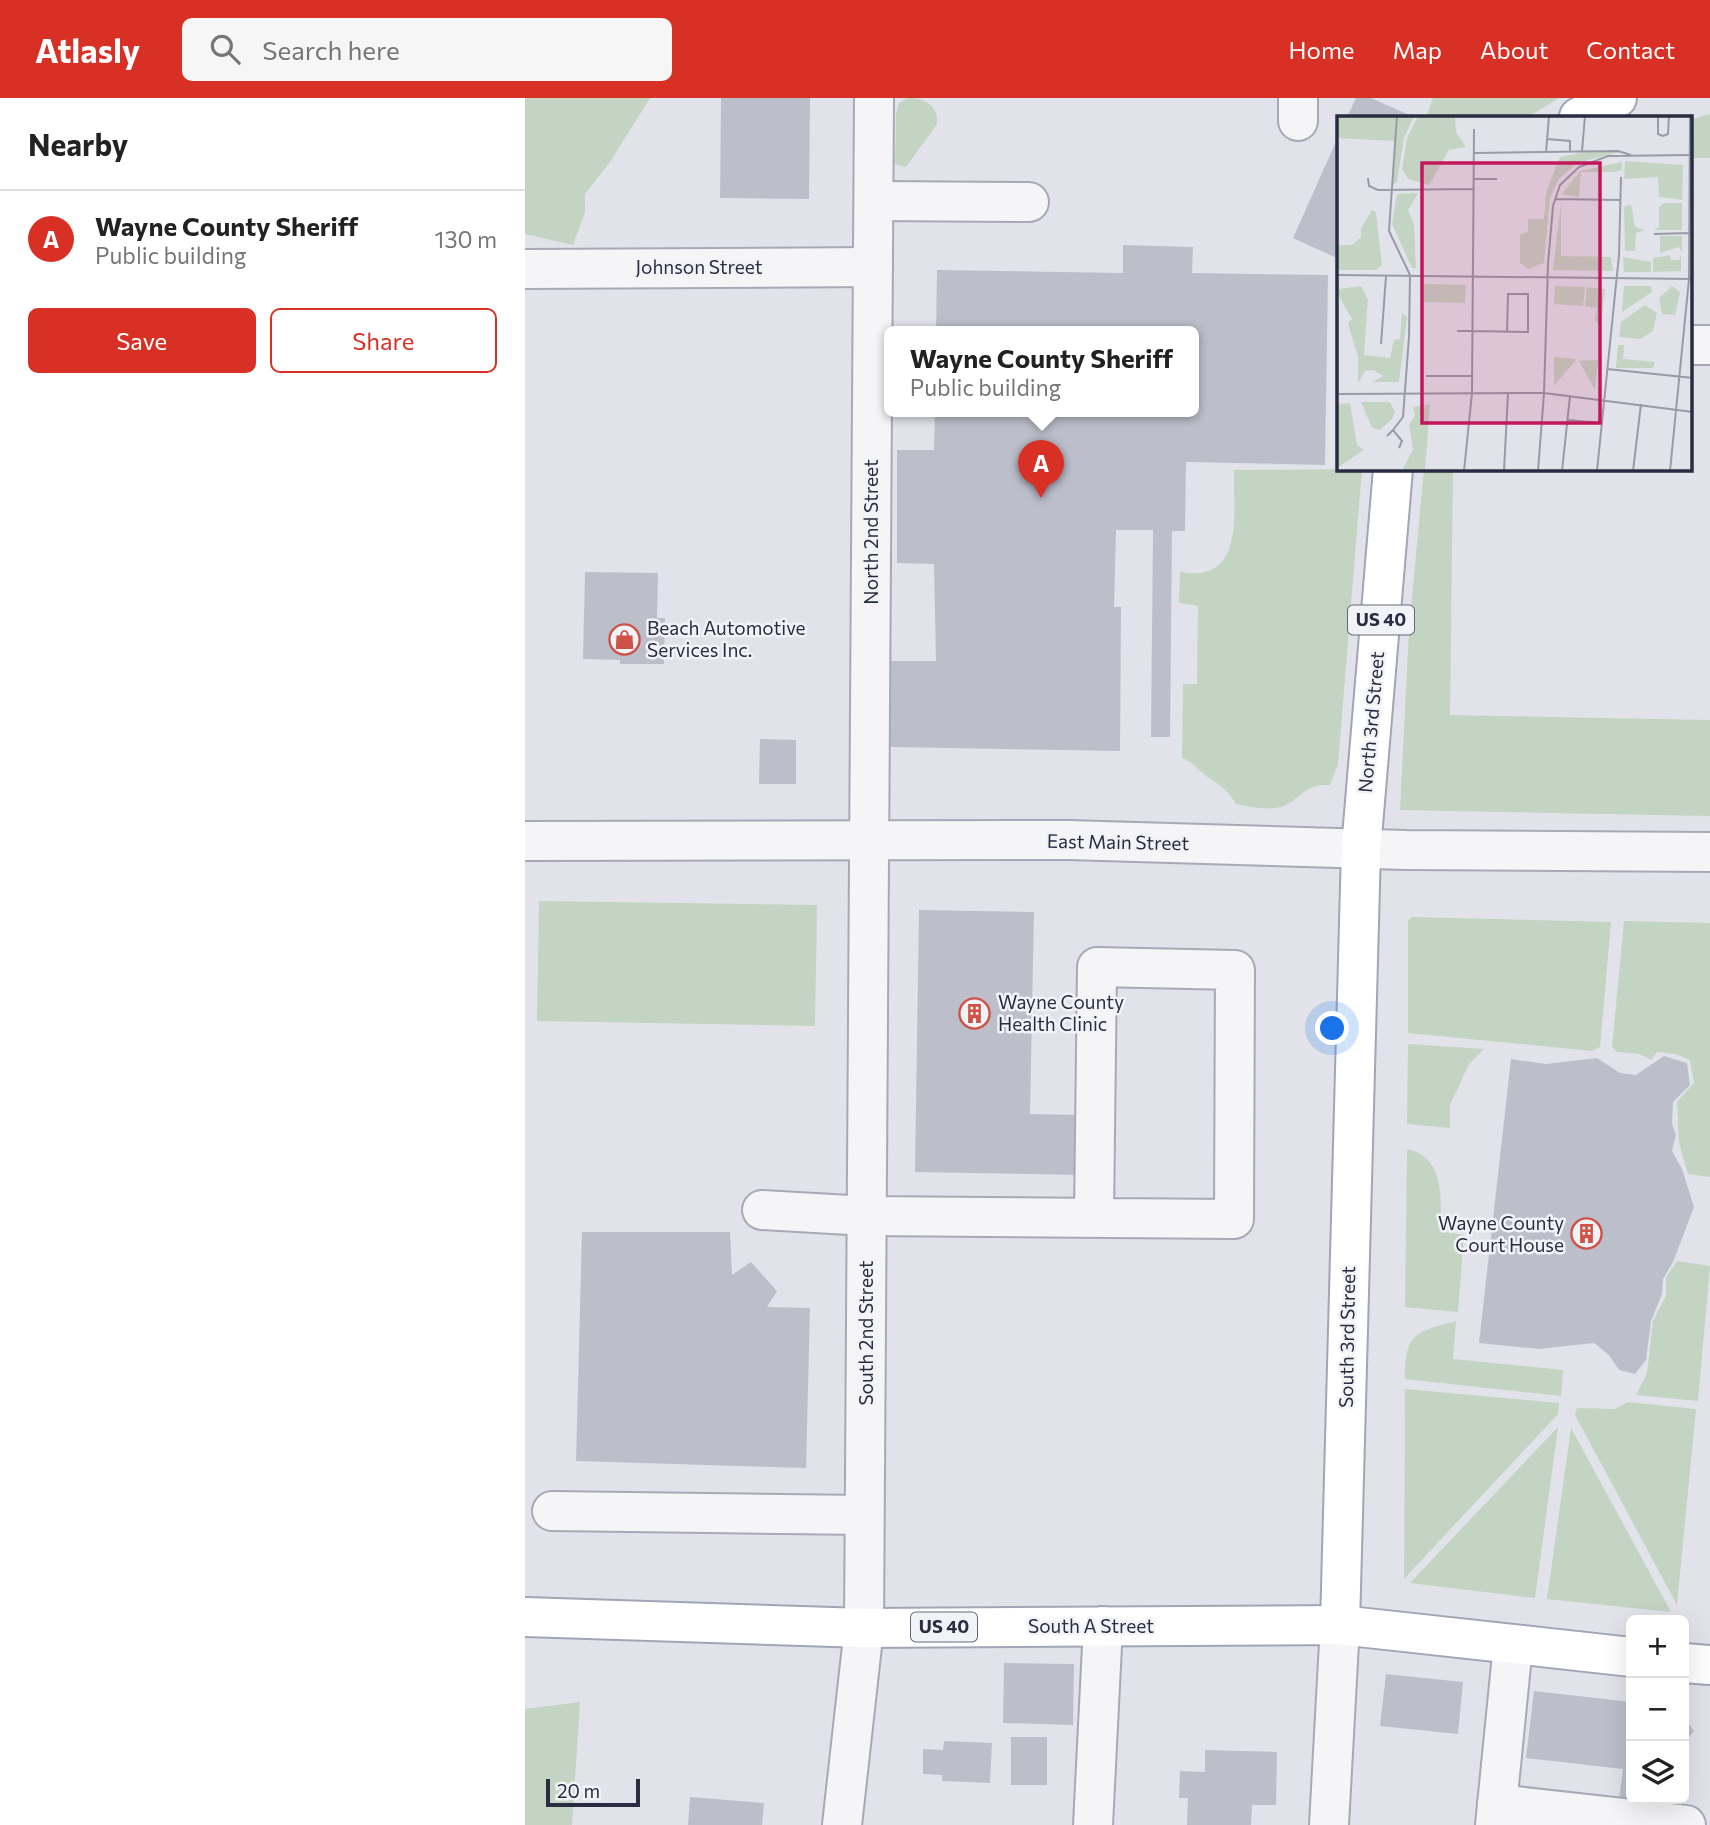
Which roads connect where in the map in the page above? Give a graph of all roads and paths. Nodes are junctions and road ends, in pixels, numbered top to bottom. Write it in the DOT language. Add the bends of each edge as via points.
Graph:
graph roads {
  1 [pos="874,98"];
  2 [pos="1617,98"];
  3 [pos="1581,116"];
  4 [pos="874,201"];
  5 [pos="1029,202"];
  6 [pos="873,267"];
  7 [pos="525,269"];
  8 [pos="1393,471"];
  9 [pos="870,840"];
  10 [pos="525,841"];
  11 [pos="1361,849"];
  12 [pos="1710,852"];
  13 [pos="762,1210"];
  14 [pos="867,1216"];
  15 [pos="1094,1217"];
  16 [pos="552,1511"];
  17 [pos="864,1515"];
  18 [pos="537,1617"];
  19 [pos="1340,1625"];
  20 [pos="1103,1626"];
  21 [pos="863,1628"];
  22 [pos="1513,1645"];
  23 [pos="1626,1656"];
  24 [pos="1689,1663"];
  25 [pos="1710,1665"];
  26 [pos="1496,1815"];
  27 [pos="842,1825"];
  28 [pos="1093,1825"];
  29 [pos="1329,1825"];
  30 [pos="1686,1825"];
  1 -- 4 [label="street, North 2nd Street"];
  2 -- 3 [label="main road"];
  4 -- 5 [label="street"];
  4 -- 6 [label="street, North 2nd Street"];
  6 -- 7 [label="street, Johnson Street"];
  6 -- 9 [label="street, North 2nd Street"];
  8 -- 11 [label="main road, North 3rd Street / US 40"];
  9 -- 10 [label="street, East Main Street"];
  9 -- 11 [label="street, East Main Street" via="1068,840"];
  9 -- 14 [label="street, South 2nd Street"];
  11 -- 12 [label="street, East Main Street"];
  11 -- 19 [label="main road, South 3rd Street / US 40"];
  13 -- 14 [label="street"];
  14 -- 15 [label="street"];
  14 -- 17 [label="street, South 2nd Street"];
  15 -- 15 [label="street" via="1234,1219 1235,971 1097,967"];
  16 -- 17 [label="street"];
  17 -- 21 [label="street, South 2nd Street"];
  18 -- 21 [label="main road, South A Street / US 40"];
  19 -- 20 [label="main road, South A Street / US 40"];
  19 -- 22 [label="main road, South A Street / US 40"];
  19 -- 29 [label="street, South 3rd Street"];
  20 -- 21 [label="main road, South A Street / US 40"];
  20 -- 28 [label="street"];
  21 -- 27 [label="street, South 2nd Street"];
  22 -- 23 [label="main road, South A Street / US 40"];
  22 -- 26 [label="street"];
  24 -- 25 [label="main road"];
  26 -- 30 [label="street"];
}
